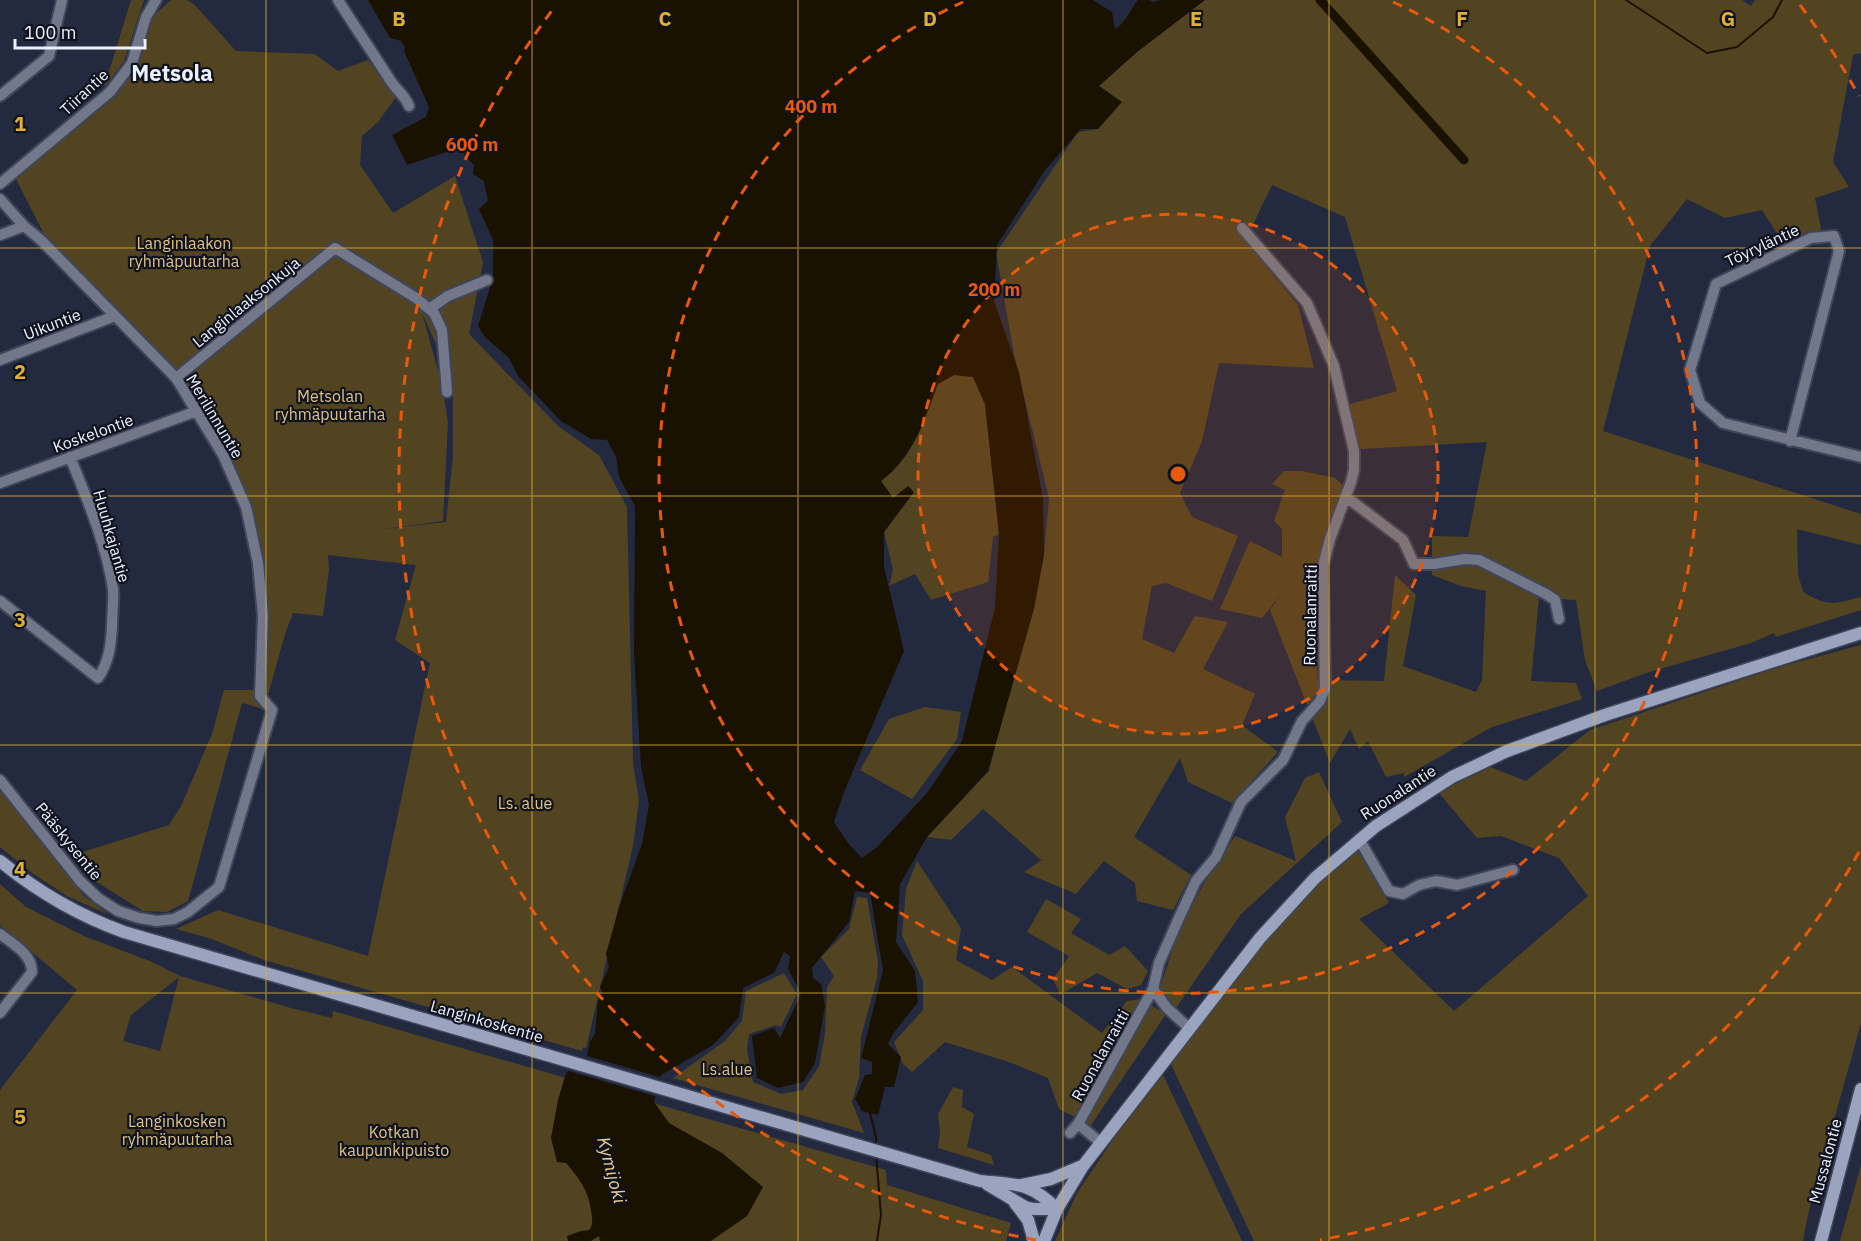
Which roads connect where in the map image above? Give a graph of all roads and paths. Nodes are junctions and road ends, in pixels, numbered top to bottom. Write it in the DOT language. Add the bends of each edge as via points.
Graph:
graph roads {
  1 [pos="62,0"];
  2 [pos="156,0"];
  3 [pos="338,0"];
  4 [pos="0,96"];
  5 [pos="409,106"];
  6 [pos="0,184"];
  7 [pos="0,199"];
  8 [pos="24,226"];
  9 [pos="1242,228"];
  10 [pos="0,235"];
  11 [pos="487,280"];
  12 [pos="429,309"];
  13 [pos="115,316"];
  14 [pos="0,360"];
  15 [pos="176,378"];
  16 [pos="447,392"];
  17 [pos="197,411"];
  18 [pos="1790,441"];
  19 [pos="70,457"];
  20 [pos="1861,457"];
  21 [pos="0,483"];
  22 [pos="1346,499"];
  23 [pos="0,601"];
  24 [pos="1559,619"];
  25 [pos="1861,633"];
  26 [pos="0,780"];
  27 [pos="1359,839"];
  28 [pos="0,861"];
  29 [pos="1513,870"];
  30 [pos="219,887"];
  31 [pos="0,934"];
  32 [pos="1153,989"];
  33 [pos="0,1013"];
  34 [pos="1189,1028"];
  35 [pos="1861,1089"];
  36 [pos="1078,1124"];
  37 [pos="1070,1133"];
  38 [pos="1101,1143"];
  39 [pos="1083,1166"];
  40 [pos="980,1180"];
  41 [pos="1022,1185"];
  42 [pos="1010,1198"];
  43 [pos="1057,1209"];
  44 [pos="1034,1241"];
  45 [pos="1044,1241"];
  46 [pos="1821,1241"];
  1 -- 4 [label="street" via="49,56"];
  2 -- 6 [label="street, Tiirantie" via="146,17 132,63 110,92"];
  3 -- 5 [label="street"];
  7 -- 8 [label="street, Merilinnuntie"];
  8 -- 10 [label="street"];
  8 -- 13 [label="street, Merilinnuntie"];
  9 -- 22 [label="street, Ruonalanraitti" via="1307,303 1334,366 1354,451 1354,470"];
  11 -- 12 [label="street" via="448,296"];
  12 -- 15 [label="street, Langinlaaksonkuja" via="335,248"];
  12 -- 16 [label="street" via="442,330"];
  13 -- 14 [label="street, Uikuntie"];
  13 -- 15 [label="street, Merilinnuntie"];
  15 -- 17 [label="street, Merilinnuntie"];
  17 -- 19 [label="street, Koskelontie"];
  17 -- 30 [label="street, Merilinnuntie" via="223,454 246,507 258,563 263,616 260,696 272,710"];
  18 -- 18 [label="street, Töyryläntie" via="1723,423 1700,403 1690,370 1716,284 1811,238 1834,236 1839,251"];
  18 -- 20 [label="street, Töyryläntie"];
  19 -- 21 [label="street, Koskelontie"];
  19 -- 23 [label="street, Huuhkajantie" via="91,511 113,590 107,665 98,678"];
  22 -- 24 [label="street" via="1403,540 1414,564 1479,560 1555,600"];
  22 -- 32 [label="street, Ruonalanraitti" via="1323,566 1325,688 1320,701 1302,721 1283,760 1241,802 1216,857 1196,881 1159,963"];
  25 -- 27 [label="street, Ruonalantie" via="1605,715 1507,751 1452,777"];
  26 -- 30 [label="street, Pääskysentie" via="80,882 118,911 148,920 174,919"];
  27 -- 29 [label="street" via="1389,891 1403,894 1419,885 1457,885"];
  27 -- 34 [label="street, Ruonalantie" via="1286,907"];
  28 -- 40 [label="street, Langinkoskentie" via="57,902 124,932"];
  31 -- 33 [label="street" via="32,965 32,972"];
  32 -- 34 [label="street"];
  32 -- 36 [label="street, Ruonalanraitti"];
  34 -- 38 [label="street, Ruonalantie"];
  35 -- 46 [label="street, Mussalontie"];
  36 -- 37 [label="street, Ruonalanraitti"];
  36 -- 38 [label="street"];
  38 -- 39 [label="street, Ruonalantie"];
  39 -- 41 [label="street, Ruonalantie" via="1052,1179"];
  39 -- 43 [label="street, Ruonalantie"];
  40 -- 41 [label="street, Langinkoskentie"];
  40 -- 42 [label="street, Langinkoskentie"];
  41 -- 43 [label="street, Langinkoskentie" via="1036,1190"];
  42 -- 43 [label="street, Langinkoskentie" via="1034,1209"];
  42 -- 44 [label="street" via="1028,1220"];
  43 -- 45 [label="street, Ruonalantie"];
}
